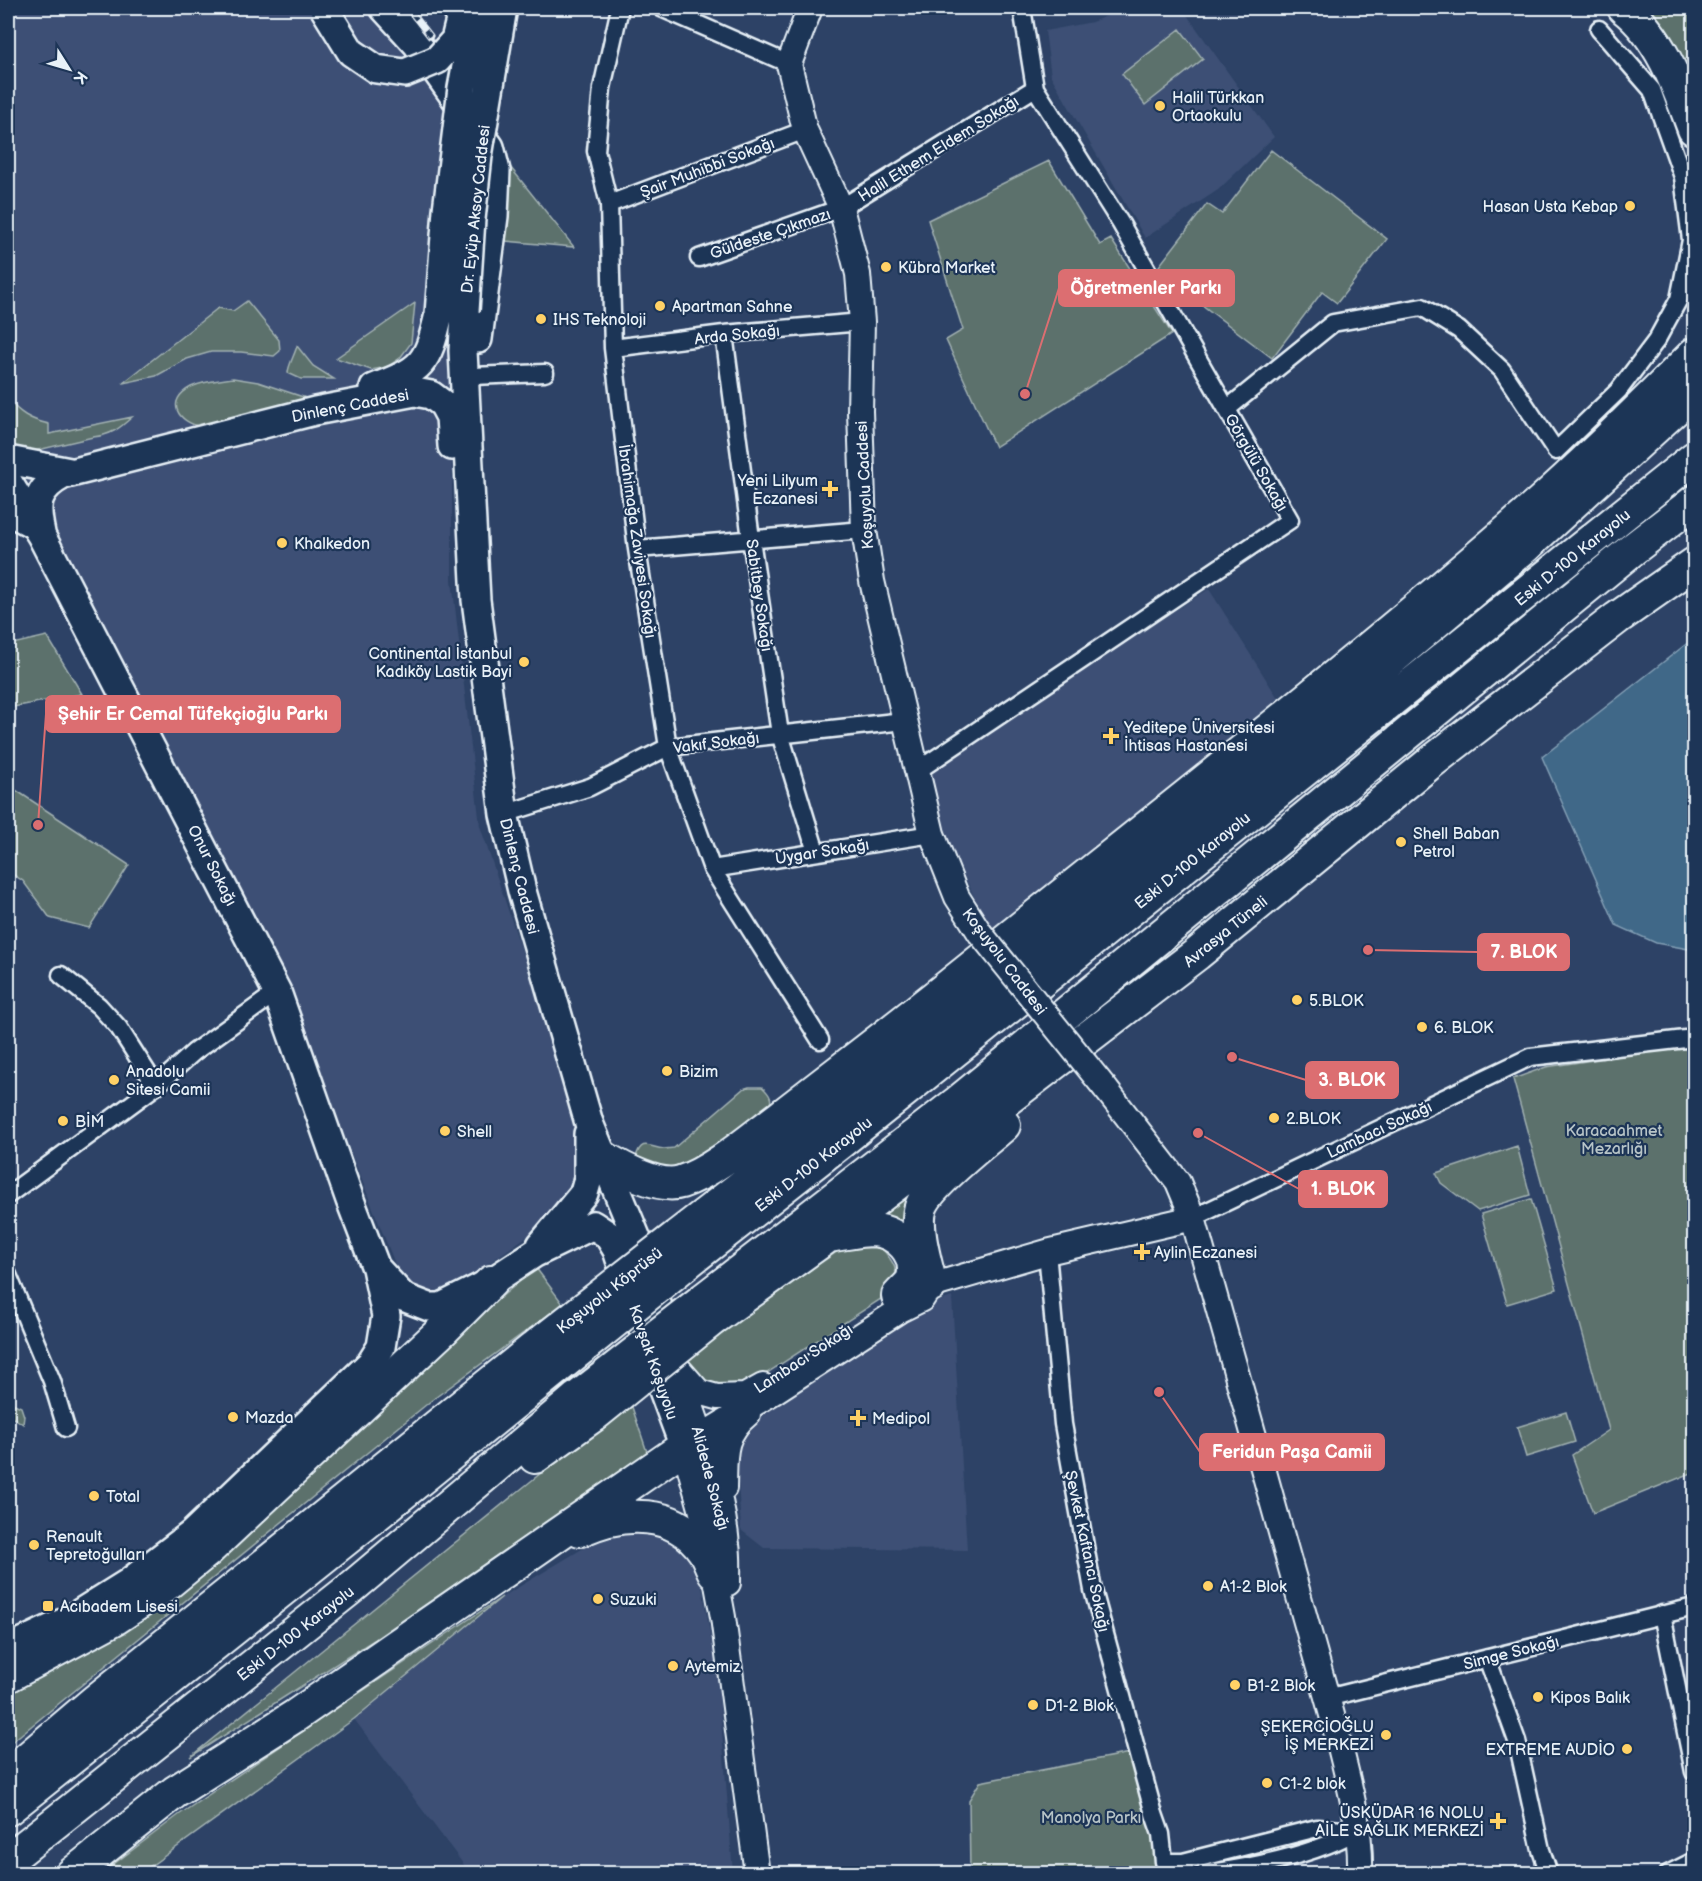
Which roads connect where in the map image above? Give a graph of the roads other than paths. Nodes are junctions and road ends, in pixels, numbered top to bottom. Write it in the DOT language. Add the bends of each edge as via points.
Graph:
graph roads {
  1 [pos="324,8"];
  2 [pos="384,8"];
  3 [pos="463,8"];
  4 [pos="477,8"];
  5 [pos="504,8"];
  6 [pos="620,8"];
  7 [pos="661,8"];
  8 [pos="810,8"];
  9 [pos="1022,8"];
  10 [pos="1624,8"];
  11 [pos="1599,29"];
  12 [pos="789,64"];
  13 [pos="1035,88"];
  14 [pos="1695,129"];
  15 [pos="805,130"];
  16 [pos="609,204"];
  17 [pos="841,208"];
  18 [pos="699,258"];
  19 [pos="452,313"];
  20 [pos="862,322"];
  21 [pos="724,334"];
  22 [pos="1695,336"];
  23 [pos="613,348"];
  24 [pos="1695,354"];
  25 [pos="545,373"];
  26 [pos="472,376"];
  27 [pos="1695,392"];
  28 [pos="1227,409"];
  29 [pos="315,411"];
  30 [pos="466,411"];
  31 [pos="1629,419"];
  32 [pos="1695,456"];
  33 [pos="8,460"];
  34 [pos="70,472"];
  35 [pos="8,482"];
  36 [pos="1695,502"];
  37 [pos="8,516"];
  38 [pos="864,530"];
  39 [pos="41,535"];
  40 [pos="751,539"];
  41 [pos="637,549"];
  42 [pos="1695,564"];
  43 [pos="1695,578"];
  44 [pos="1617,618"];
  45 [pos="479,624"];
  46 [pos="904,721"];
  47 [pos="780,734"];
  48 [pos="668,747"];
  49 [pos="917,771"];
  50 [pos="504,813"];
  51 [pos="932,834"];
  52 [pos="816,852"];
  53 [pos="712,868"];
  54 [pos="1197,954"];
  55 [pos="61,975"];
  56 [pos="278,992"];
  57 [pos="1695,1038"];
  58 [pos="820,1040"];
  59 [pos="156,1086"];
  60 [pos="590,1123"];
  61 [pos="603,1157"];
  62 [pos="8,1195"];
  63 [pos="1193,1218"];
  64 [pos="827,1236"];
  65 [pos="683,1249"];
  66 [pos="1047,1252"];
  67 [pos="534,1253"];
  68 [pos="376,1268"];
  69 [pos="8,1275"];
  70 [pos="491,1282"];
  71 [pos="931,1285"];
  72 [pos="898,1296"];
  73 [pos="708,1309"];
  74 [pos="548,1355"];
  75 [pos="677,1367"];
  76 [pos="776,1391"];
  77 [pos="66,1428"];
  78 [pos="692,1442"];
  79 [pos="723,1515"];
  80 [pos="714,1572"];
  81 [pos="456,1605"];
  82 [pos="1695,1607"];
  83 [pos="1662,1614"];
  84 [pos="8,1649"];
  85 [pos="1487,1658"];
  86 [pos="730,1664"];
  87 [pos="8,1676"];
  88 [pos="1327,1698"];
  89 [pos="95,1701"];
  90 [pos="8,1759"];
  91 [pos="1695,1772"];
  92 [pos="8,1775"];
  93 [pos="8,1809"];
  94 [pos="1357,1831"];
  95 [pos="754,1846"];
  96 [pos="8,1860"];
  97 [pos="1695,1862"];
  98 [pos="1169,1868"];
  99 [pos="72,1874"];
  100 [pos="752,1874"];
  101 [pos="757,1874"];
  102 [pos="1204,1874"];
  103 [pos="1360,1874"];
  104 [pos="1549,1874"];
  105 [pos="1668,1874"];
  1 -- 3 [label="main road, bridge" via="351,52 376,69 405,73 443,54 455,40"];
  2 -- 26 [label="main road" via="417,44 490,147 496,171 494,216"];
  4 -- 19 [label="main road, Dr. Eyüp Aksoy Caddesi, bridge" via="462,88 447,210"];
  5 -- 19 [label="main road, Dr. Eyüp Aksoy Caddesi, bridge"];
  6 -- 16 [label="street, İbrahimağa Zaviyesi Sokağı" via="602,88 596,151"];
  7 -- 12 [label="street"];
  8 -- 12 [label="main road"];
  9 -- 13 [label="street, Görgülü Sokağı"];
  10 -- 14 [label="highway" via="1639,19 1662,54"];
  11 -- 28 [label="street" via="1652,90 1683,177 1691,240 1679,299 1656,341 1618,390 1556,451 1502,370 1459,330 1422,308 1333,323"];
  12 -- 15 [label="main road, Koşuyolu Caddesi"];
  13 -- 17 [label="street, Halil Ethem Eldem Sokağı"];
  13 -- 28 [label="street, Görgülü Sokağı" via="1121,224"];
  15 -- 16 [label="street, Şair Muhibbi Sokağı"];
  15 -- 17 [label="main road, Koşuyolu Caddesi"];
  16 -- 23 [label="street, İbrahimağa Zaviyesi Sokağı"];
  17 -- 18 [label="street, Güldeste Çıkmazı"];
  17 -- 20 [label="main road, Koşuyolu Caddesi" via="858,274"];
  19 -- 29 [label="main road" via="423,362 402,378"];
  19 -- 30 [label="main road, Dr. Eyüp Aksoy Caddesi" via="463,351"];
  20 -- 21 [label="street, Arda Sokağı"];
  20 -- 38 [label="main road, Koşuyolu Caddesi"];
  21 -- 23 [label="street, Arda Sokağı"];
  21 -- 40 [label="street, Sabitbey Sokağı"];
  22 -- 31 [label="highway"];
  23 -- 41 [label="street, İbrahimağa Zaviyesi Sokağı"];
  24 -- 31 [label="highway"];
  25 -- 26 [label="street"];
  26 -- 30 [label="main road"];
  27 -- 65 [label="highway" via="1527,545"];
  28 -- 49 [label="street, Görgülü Sokağı" via="1290,520"];
  29 -- 34 [label="main road, Dinlenç Caddesi"];
  29 -- 45 [label="main road, Dinlenç Caddesi" via="416,392 431,395 443,404 451,425 462,584"];
  30 -- 45 [label="main road, Dinlenç Caddesi"];
  31 -- 61 [label="highway" via="1513,526 1343,668 878,1043 749,1140 678,1184 628,1172"];
  32 -- 65 [label="highway, Eski D-100 Karayolu" via="842,1141"];
  33 -- 34 [label="main road, Dinlenç Caddesi"];
  34 -- 39 [label="main road, Dinlenç Caddesi" via="55,479 40,496 37,511"];
  35 -- 39 [label="main road, Onur Sokağı"];
  36 -- 73 [label="highway, Eski D-100 Karayolu"];
  37 -- 39 [label="street"];
  38 -- 40 [label="street"];
  38 -- 46 [label="main road, Koşuyolu Caddesi"];
  39 -- 56 [label="main road, Onur Sokağı"];
  40 -- 41 [label="street"];
  40 -- 47 [label="street, Sabitbey Sokağı"];
  41 -- 48 [label="street, İbrahimağa Zaviyesi Sokağı"];
  42 -- 44 [label="highway"];
  43 -- 44 [label="highway"];
  44 -- 54 [label="highway, Avrasya Tüneli" via="1422,770"];
  45 -- 50 [label="main road, Dinlenç Caddesi"];
  46 -- 47 [label="street, Vakıf Sokağı"];
  46 -- 49 [label="main road, Koşuyolu Caddesi"];
  47 -- 48 [label="street, Vakıf Sokağı"];
  47 -- 52 [label="street, Sabitbey Sokağı"];
  48 -- 50 [label="street, Vakıf Sokağı" via="590,787"];
  48 -- 53 [label="street, İbrahimağa Zaviyesi Sokağı"];
  49 -- 51 [label="main road, Koşuyolu Caddesi"];
  50 -- 60 [label="main road, Dinlenç Caddesi" via="522,891"];
  51 -- 52 [label="street, Uygar Sokağı"];
  51 -- 63 [label="main road, Koşuyolu Caddesi, bridge" via="957,897 980,933 1178,1182"];
  52 -- 53 [label="street, Uygar Sokağı"];
  53 -- 58 [label="street, İbrahimağa Zaviyesi Sokağı"];
  54 -- 64 [label="highway, Avrasya Tüneli"];
  54 -- 71 [label="highway" via="930,1191 920,1208 919,1229"];
  55 -- 59 [label="street" via="119,1028"];
  56 -- 59 [label="street" via="194,1052"];
  56 -- 68 [label="main road, Onur Sokağı"];
  57 -- 63 [label="street, Lambacı Sokağı" via="1530,1057"];
  59 -- 62 [label="street"];
  60 -- 61 [label="main road, Kavşak Koşuyolu"];
  60 -- 67 [label="main road" via="584,1193"];
  61 -- 75 [label="main road, Kavşak Koşuyolu" via="637,1239"];
  63 -- 66 [label="main road, Lambacı Sokağı"];
  63 -- 88 [label="main road, Koşuyolu Caddesi"];
  64 -- 72 [label="highway" via="876,1230 894,1235 908,1248 914,1266 912,1280"];
  64 -- 73 [label="highway, Avrasya Tüneli"];
  65 -- 74 [label="highway, Koşuyolu Köprüsü, bridge"];
  66 -- 71 [label="main road, Lambacı Sokağı"];
  66 -- 98 [label="street, Şevket Kaftancı Sokağı" via="1063,1424 1093,1590"];
  67 -- 70 [label="main road, Kavşak Koşuyolu"];
  67 -- 78 [label="main road, Kavşak Koşuyolu" via="593,1225 608,1235 617,1250 660,1382"];
  68 -- 70 [label="main road, Kavşak Koşuyolu" via="403,1297 429,1307 441,1307"];
  68 -- 84 [label="main road" via="386,1316 381,1347 371,1363 192,1534 87,1609"];
  69 -- 77 [label="street" via="52,1381"];
  70 -- 87 [label="highway" via="207,1551 163,1587 117,1618"];
  71 -- 72 [label="main road, Lambacı Sokağı"];
  71 -- 76 [label="main road, Lambacı Sokağı" via="922,1299"];
  72 -- 75 [label="main road, Lambacı Sokağı" via="745,1396 717,1397 699,1392"];
  73 -- 96 [label="highway, Eski D-100 Karayolu, bridge"];
  74 -- 89 [label="highway"];
  74 -- 93 [label="highway" via="370,1520"];
  75 -- 78 [label="main road, Alidede Sokağı"];
  76 -- 78 [label="main road"];
  76 -- 79 [label="main road" via="731,1431 725,1453"];
  78 -- 79 [label="main road, Alidede Sokağı"];
  78 -- 80 [label="main road, Alidede Sokağı"];
  78 -- 81 [label="highway"];
  79 -- 86 [label="main road, Alidede Sokağı" via="728,1545"];
  80 -- 81 [label="highway" via="704,1551 674,1525 656,1518 615,1517 581,1530"];
  80 -- 86 [label="main road, Alidede Sokağı"];
  81 -- 99 [label="highway" via="295,1716 175,1792"];
  82 -- 83 [label="street, Simge Sokağı"];
  83 -- 85 [label="street, Simge Sokağı"];
  83 -- 91 [label="street"];
  85 -- 88 [label="street, Simge Sokağı"];
  85 -- 104 [label="street" via="1517,1741"];
  86 -- 95 [label="main road, Alidede Sokağı"];
  88 -- 94 [label="main road, Koşuyolu Caddesi"];
  89 -- 90 [label="highway"];
  89 -- 92 [label="highway"];
  94 -- 98 [label="street, Şevket Kaftancı Sokağı" via="1317,1828"];
  94 -- 102 [label="street" via="1338,1842 1249,1867"];
  94 -- 103 [label="main road, Koşuyolu Caddesi"];
  95 -- 100 [label="main road"];
  95 -- 101 [label="main road"];
  97 -- 105 [label="street"];
}
